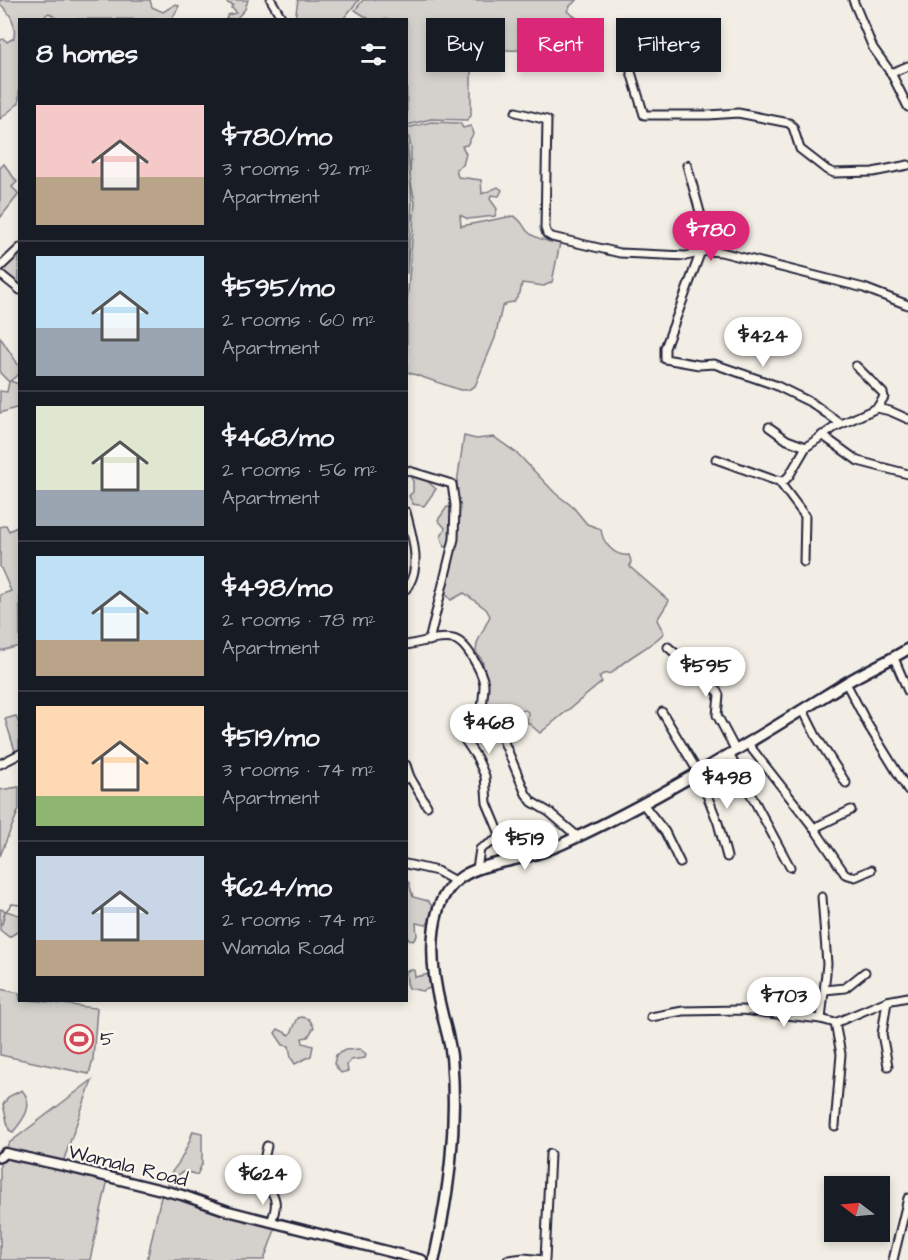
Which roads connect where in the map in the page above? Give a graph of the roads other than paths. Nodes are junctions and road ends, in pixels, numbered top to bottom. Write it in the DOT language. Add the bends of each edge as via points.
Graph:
graph roads {
  1 [pos="271,0"];
  2 [pos="853,0"];
  3 [pos="283,18"];
  4 [pos="908,66"];
  5 [pos="631,72"];
  6 [pos="891,73"];
  7 [pos="908,107"];
  8 [pos="516,111"];
  9 [pos="687,165"];
  10 [pos="908,165"];
  11 [pos="18,250"];
  12 [pos="702,252"];
  13 [pos="0,267"];
  14 [pos="0,274"];
  15 [pos="18,288"];
  16 [pos="908,305"];
  17 [pos="856,366"];
  18 [pos="876,408"];
  19 [pos="908,419"];
  20 [pos="841,424"];
  21 [pos="769,427"];
  22 [pos="822,435"];
  23 [pos="806,447"];
  24 [pos="716,459"];
  25 [pos="408,471"];
  26 [pos="908,474"];
  27 [pos="778,480"];
  28 [pos="408,521"];
  29 [pos="804,562"];
  30 [pos="408,585"];
  31 [pos="429,641"];
  32 [pos="408,645"];
  33 [pos="668,647"];
  34 [pos="908,649"];
  35 [pos="894,658"];
  36 [pos="846,682"];
  37 [pos="908,691"];
  38 [pos="803,710"];
  39 [pos="662,712"];
  40 [pos="463,737"];
  41 [pos="747,744"];
  42 [pos="733,752"];
  43 [pos="18,755"];
  44 [pos="0,764"];
  45 [pos="698,772"];
  46 [pos="408,778"];
  47 [pos="846,783"];
  48 [pos="908,790"];
  49 [pos="643,804"];
  50 [pos="427,806"];
  51 [pos="851,810"];
  52 [pos="814,828"];
  53 [pos="577,836"];
  54 [pos="728,857"];
  55 [pos="680,863"];
  56 [pos="408,864"];
  57 [pos="790,867"];
  58 [pos="477,869"];
  59 [pos="871,870"];
  60 [pos="455,881"];
  61 [pos="822,897"];
  62 [pos="865,972"];
  63 [pos="825,990"];
  64 [pos="908,997"];
  65 [pos="887,1001"];
  66 [pos="651,1017"];
  67 [pos="821,1019"];
  68 [pos="835,1023"];
  69 [pos="888,1066"];
  70 [pos="835,1126"];
  71 [pos="267,1146"];
  72 [pos="550,1154"];
  73 [pos="0,1157"];
  74 [pos="908,1198"];
  75 [pos="271,1222"];
  76 [pos="422,1260"];
  77 [pos="434,1260"];
  78 [pos="508,1260"];
  79 [pos="544,1260"];
  80 [pos="893,1260"];
  1 -- 3 [label="street"];
  2 -- 6 [label="street" via="871,43"];
  4 -- 6 [label="street"];
  5 -- 10 [label="street" via="644,115 738,113 789,123 800,149 834,173 873,172"];
  6 -- 7 [label="street"];
  8 -- 12 [label="street" via="547,120 547,234 620,253 686,256"];
  9 -- 12 [label="street" via="704,233"];
  11 -- 13 [label="street"];
  12 -- 16 [label="street" via="721,252 845,283"];
  12 -- 20 [label="street" via="665,348 666,359 714,364 775,385 812,403"];
  14 -- 15 [label="street"];
  17 -- 18 [label="street" via="883,393"];
  18 -- 19 [label="street"];
  18 -- 20 [label="street"];
  20 -- 22 [label="street"];
  21 -- 23 [label="street"];
  22 -- 23 [label="street"];
  22 -- 26 [label="street" via="858,461"];
  23 -- 27 [label="street" via="789,476"];
  24 -- 27 [label="street"];
  25 -- 31 [label="street" via="452,484 454,538"];
  27 -- 29 [label="street" via="805,516"];
  28 -- 30 [label="street" via="415,552"];
  31 -- 32 [label="street"];
  31 -- 53 [label="street" via="456,639 462,644 481,672 482,712 498,728 526,794"];
  33 -- 42 [label="street" via="716,689 717,715"];
  34 -- 35 [label="main road"];
  35 -- 36 [label="main road"];
  35 -- 37 [label="street"];
  36 -- 38 [label="main road"];
  36 -- 48 [label="street"];
  38 -- 41 [label="main road"];
  38 -- 47 [label="street"];
  39 -- 45 [label="street"];
  40 -- 58 [label="street" via="485,776 487,803 500,834 480,849"];
  41 -- 42 [label="main road"];
  41 -- 52 [label="street"];
  42 -- 45 [label="main road"];
  42 -- 57 [label="street"];
  43 -- 44 [label="street"];
  45 -- 49 [label="main road"];
  45 -- 54 [label="street"];
  46 -- 50 [label="street"];
  49 -- 53 [label="main road"];
  49 -- 55 [label="street" via="660,825"];
  51 -- 52 [label="street"];
  52 -- 59 [label="street" via="847,875 855,877"];
  53 -- 58 [label="main road" via="532,856"];
  56 -- 60 [label="street" via="437,871"];
  58 -- 60 [label="main road"];
  60 -- 77 [label="main road" via="438,910 433,946 438,998 452,1051 454,1137 448,1193"];
  61 -- 63 [label="street" via="827,951"];
  62 -- 63 [label="street" via="845,988"];
  63 -- 67 [label="street"];
  64 -- 65 [label="street"];
  65 -- 68 [label="street"];
  65 -- 69 [label="street" via="882,1034"];
  66 -- 67 [label="street" via="683,1011 742,1010"];
  67 -- 68 [label="street"];
  68 -- 70 [label="street" via="841,1054"];
  71 -- 75 [label="street" via="263,1169 277,1205"];
  72 -- 79 [label="street"];
  73 -- 75 [label="street, Wamala Road" via="5,1154 64,1166"];
  74 -- 80 [label="street"];
  75 -- 76 [label="street, Wamala Road"];
  78 -- 79 [label="street"];
}
